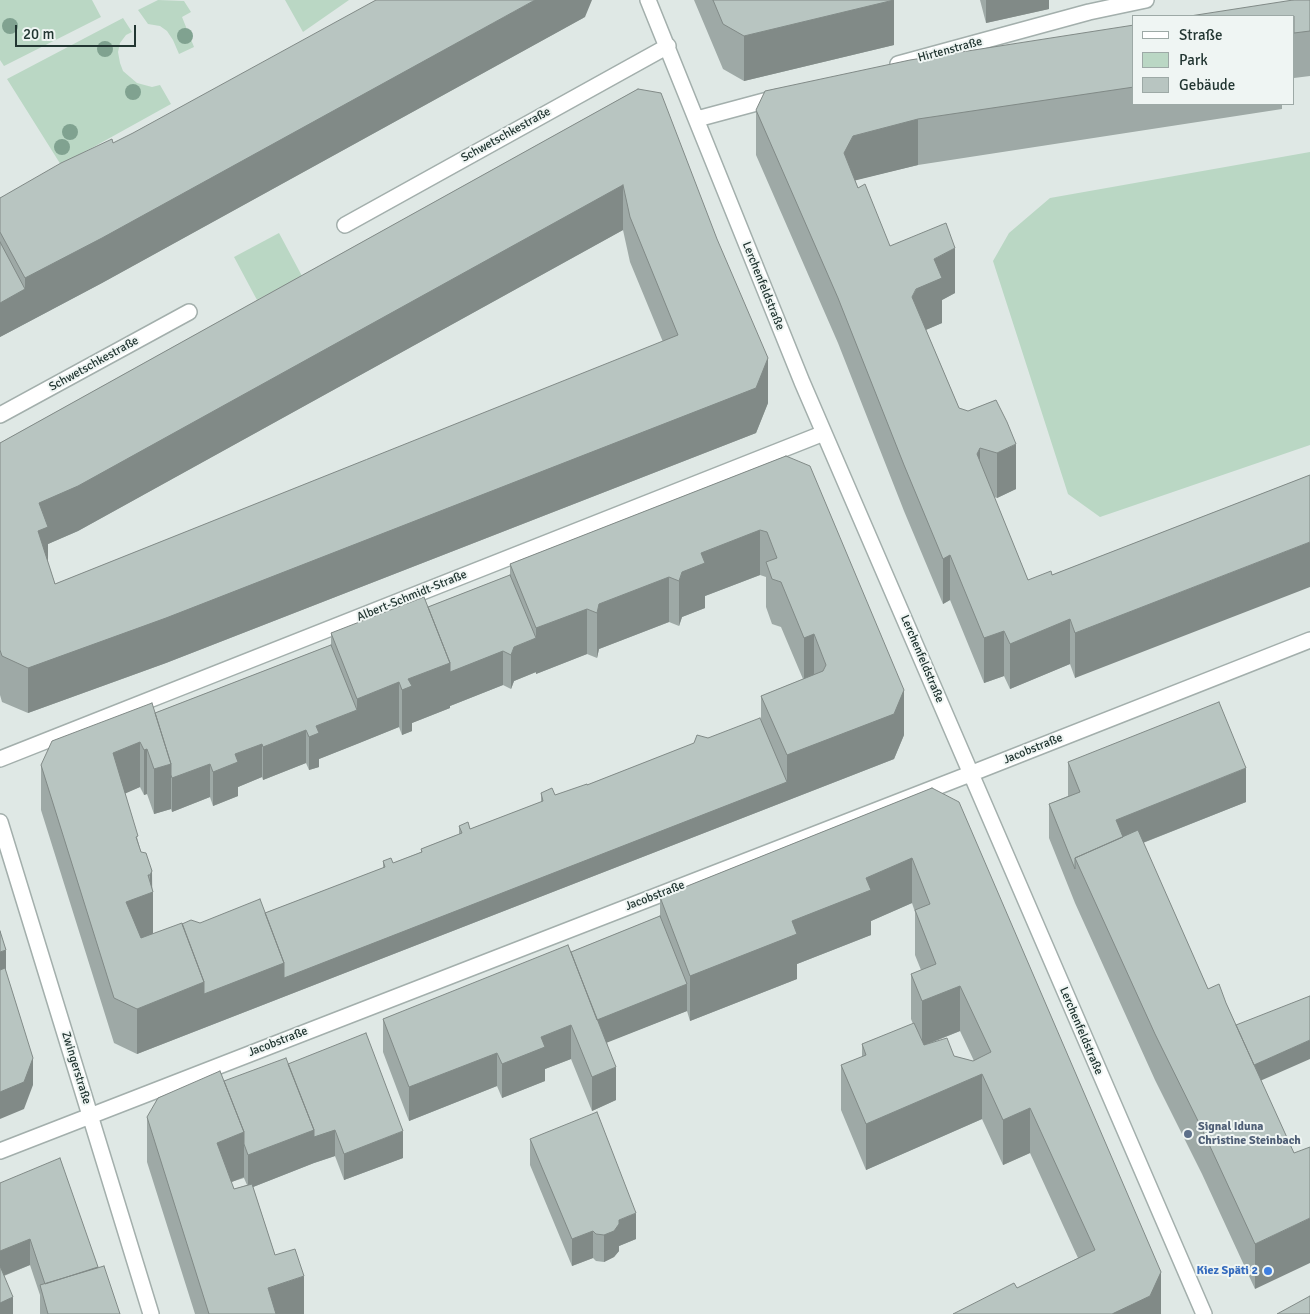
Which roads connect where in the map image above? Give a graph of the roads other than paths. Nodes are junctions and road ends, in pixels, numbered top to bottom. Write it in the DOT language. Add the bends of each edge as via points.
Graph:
graph roads {
  1 [pos="648,0"];
  2 [pos="1146,0"];
  3 [pos="1088,6"];
  4 [pos="668,46"];
  5 [pos="888,67"];
  6 [pos="792,93"];
  7 [pos="697,119"];
  8 [pos="345,225"];
  9 [pos="189,312"];
  10 [pos="0,416"];
  11 [pos="824,432"];
  12 [pos="1310,640"];
  13 [pos="0,759"];
  14 [pos="970,774"];
  15 [pos="0,822"];
  16 [pos="90,1115"];
  17 [pos="0,1150"];
  18 [pos="151,1314"];
  19 [pos="1204,1314"];
  1 -- 4 [label="street, Lerchenfeldstraße"];
  2 -- 3 [label="street, Hirtenstraße"];
  3 -- 5 [label="street, Hirtenstraße"];
  4 -- 7 [label="street, Lerchenfeldstraße"];
  4 -- 8 [label="street, Schwetschkestraße"];
  6 -- 7 [label="street"];
  7 -- 11 [label="street, Lerchenfeldstraße"];
  9 -- 10 [label="street, Schwetschkestraße"];
  11 -- 13 [label="street, Albert-Schmidt-Straße"];
  11 -- 14 [label="street, Lerchenfeldstraße"];
  12 -- 14 [label="street, Jacobstraße"];
  14 -- 16 [label="street, Jacobstraße"];
  14 -- 19 [label="street, Lerchenfeldstraße"];
  15 -- 16 [label="street, Zwingerstraße"];
  16 -- 17 [label="street, Jacobstraße"];
  16 -- 18 [label="street, Zwingerstraße"];
}
